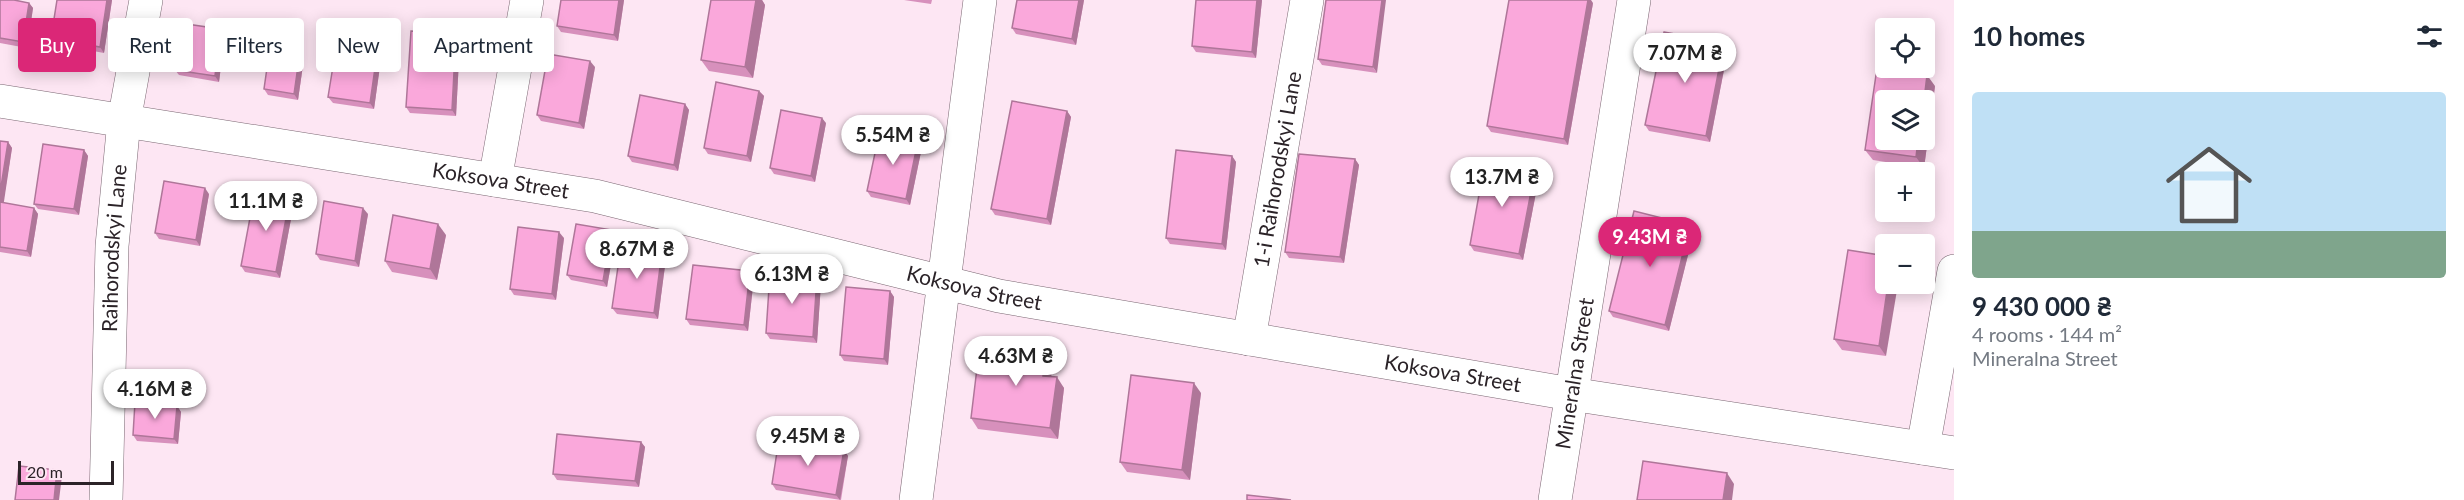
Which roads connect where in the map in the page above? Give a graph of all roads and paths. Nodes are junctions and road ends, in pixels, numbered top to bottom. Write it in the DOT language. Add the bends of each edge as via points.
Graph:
graph roads {
  1 [pos="146,0"];
  2 [pos="527,0"];
  3 [pos="981,0"];
  4 [pos="1307,0"];
  5 [pos="1634,0"];
  6 [pos="0,101"];
  7 [pos="124,121"];
  8 [pos="495,180"];
  9 [pos="1954,271"];
  10 [pos="943,282"];
  11 [pos="1248,339"];
  12 [pos="1571,394"];
  13 [pos="1939,450"];
  14 [pos="106,500"];
  15 [pos="916,500"];
  16 [pos="1555,500"];
  1 -- 7 [label="street, Raihorodskyi Lane"];
  2 -- 8 [label="street"];
  3 -- 10 [label="street"];
  4 -- 11 [label="street, 1-i Raihorodskyi Lane"];
  5 -- 12 [label="street, Mineralna Street"];
  6 -- 7 [label="street, Koksova Street"];
  7 -- 8 [label="street, Koksova Street"];
  7 -- 14 [label="street, Raihorodskyi Lane" via="112,246"];
  8 -- 10 [label="street, Koksova Street" via="596,196"];
  9 -- 13 [label="street"];
  10 -- 11 [label="street, Koksova Street" via="999,296"];
  10 -- 15 [label="street"];
  11 -- 12 [label="street, Koksova Street"];
  12 -- 13 [label="street, Koksova Street"];
  12 -- 16 [label="street, Mineralna Street"];
}
